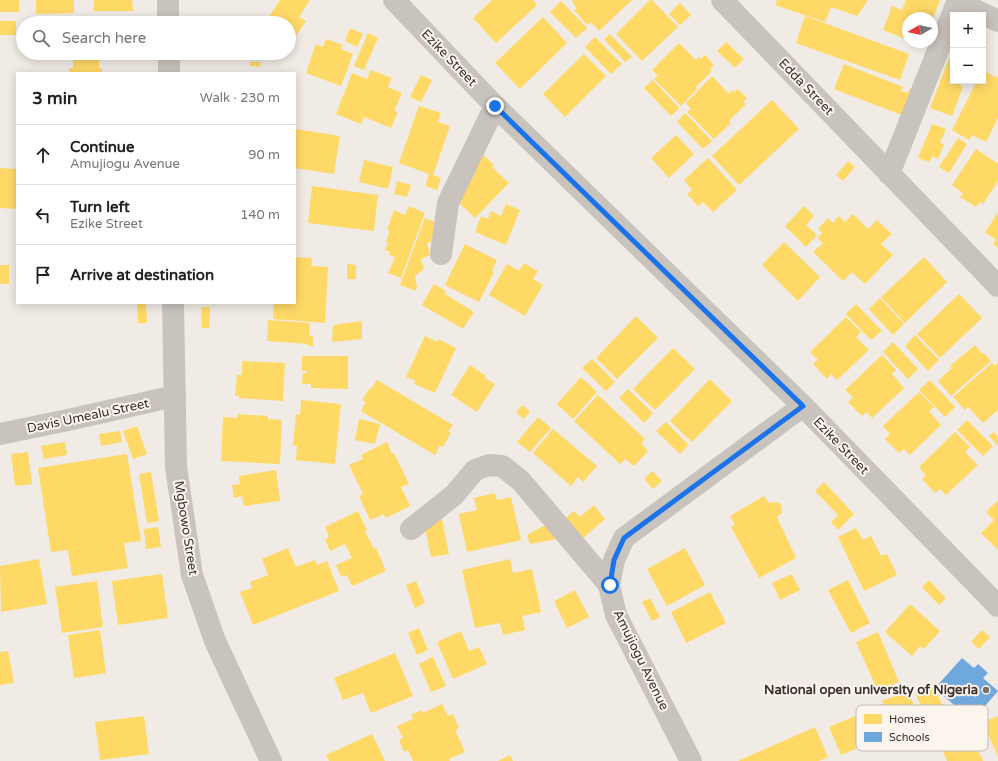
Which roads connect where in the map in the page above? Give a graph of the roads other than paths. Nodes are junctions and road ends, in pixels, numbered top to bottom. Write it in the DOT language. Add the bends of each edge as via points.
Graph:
graph roads {
  1 [pos="168,0"];
  2 [pos="394,0"];
  3 [pos="722,0"];
  4 [pos="957,1"];
  5 [pos="168,16"];
  6 [pos="998,21"];
  7 [pos="169,60"];
  8 [pos="169,72"];
  9 [pos="495,106"];
  10 [pos="889,174"];
  11 [pos="441,254"];
  12 [pos="998,286"];
  13 [pos="173,304"];
  14 [pos="175,396"];
  15 [pos="803,406"];
  16 [pos="0,434"];
  17 [pos="411,529"];
  18 [pos="610,585"];
  19 [pos="998,606"];
  20 [pos="271,761"];
  21 [pos="690,761"];
  1 -- 5 [label="street"];
  2 -- 9 [label="street, Ezike Street"];
  3 -- 10 [label="street, Edda Street"];
  4 -- 6 [label="street"];
  4 -- 10 [label="street"];
  7 -- 8 [label="street"];
  9 -- 11 [label="street" via="448,203"];
  9 -- 15 [label="street, Ezike Street"];
  10 -- 12 [label="street, Edda Street"];
  13 -- 14 [label="street, Mgbowo Street"];
  14 -- 16 [label="street, Davis Umealu Street"];
  14 -- 20 [label="street, Mgbowo Street" via="176,467 192,575 215,641"];
  15 -- 18 [label="street, Amujiogu Avenue" via="624,538 614,560"];
  15 -- 19 [label="street, Ezike Street"];
  17 -- 18 [label="street" via="454,495 475,470 489,465 502,466 521,481"];
  18 -- 21 [label="street, Amujiogu Avenue" via="616,615"];
}
